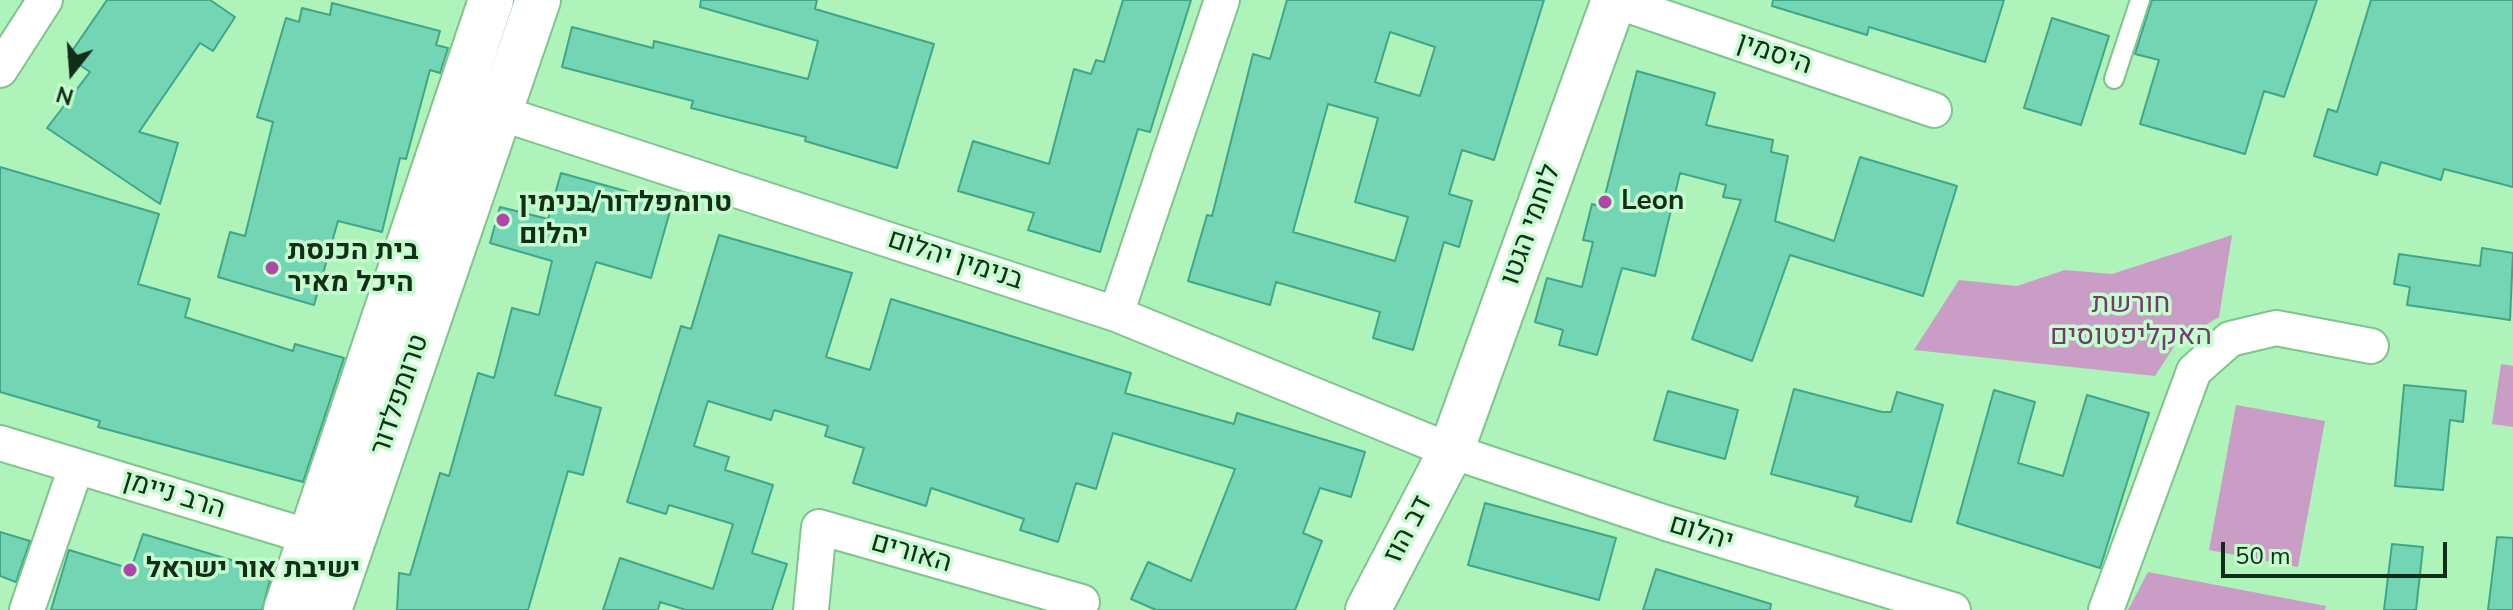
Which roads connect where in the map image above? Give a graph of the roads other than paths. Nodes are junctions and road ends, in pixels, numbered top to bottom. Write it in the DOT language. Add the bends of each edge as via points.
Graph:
graph roads {
  1 [pos="45,0"];
  2 [pos="491,0"];
  3 [pos="538,0"];
  4 [pos="1222,0"];
  5 [pos="1614,0"];
  6 [pos="2140,0"];
  7 [pos="0,70"];
  8 [pos="468,71"];
  9 [pos="2114,79"];
  10 [pos="1934,110"];
  11 [pos="497,112"];
  12 [pos="1116,314"];
  13 [pos="2371,346"];
  14 [pos="0,443"];
  15 [pos="1451,451"];
  16 [pos="76,467"];
  17 [pos="330,543"];
  18 [pos="1082,602"];
  19 [pos="27,610"];
  20 [pos="286,610"];
  21 [pos="329,610"];
  22 [pos="811,610"];
  23 [pos="1368,610"];
  24 [pos="1953,610"];
  25 [pos="2106,610"];
  1 -- 7 [label="street"];
  2 -- 8 [label="main road, טרומפלדור"];
  3 -- 11 [label="main road, טרומפלדור"];
  4 -- 12 [label="street"];
  5 -- 10 [label="street, היסמין"];
  5 -- 15 [label="main road, לוחמי הגטו"];
  6 -- 9 [label="lane"];
  8 -- 11 [label="street"];
  8 -- 17 [label="main road, טרומפלדור"];
  11 -- 12 [label="street, בנימין יהלום"];
  11 -- 17 [label="main road, טרומפלדור"];
  12 -- 15 [label="street, בנימין יהלום"];
  13 -- 25 [label="street" via="2276,328 2230,339 2194,371"];
  14 -- 16 [label="street, הרב ניימן"];
  15 -- 23 [label="main road, דב הוז"];
  15 -- 24 [label="street, יהלום"];
  16 -- 17 [label="street, הרב ניימן"];
  16 -- 19 [label="street"];
  17 -- 20 [label="main road, טרומפלדור"];
  17 -- 21 [label="main road, טרומפלדור"];
  18 -- 22 [label="street, האורים" via="819,527"];
}
